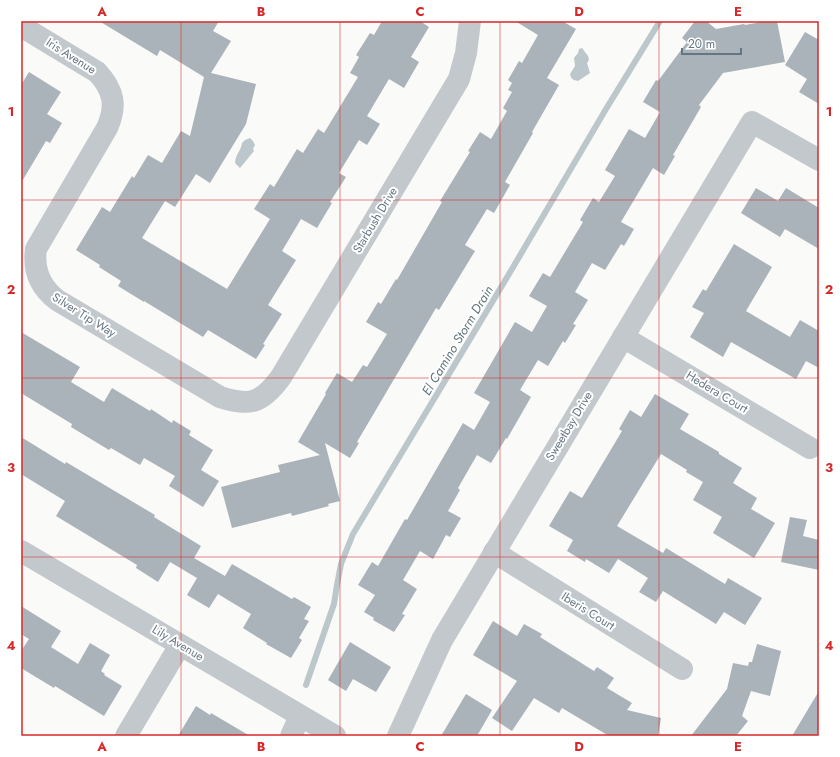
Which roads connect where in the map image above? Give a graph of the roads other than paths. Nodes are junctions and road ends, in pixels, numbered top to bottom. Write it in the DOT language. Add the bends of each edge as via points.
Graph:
graph roads {
  1 [pos="470,21"];
  2 [pos="21,26"];
  3 [pos="112,96"];
  4 [pos="819,160"];
  5 [pos="623,337"];
  6 [pos="251,402"];
  7 [pos="810,448"];
  8 [pos="21,551"];
  9 [pos="494,552"];
  10 [pos="180,645"];
  11 [pos="682,669"];
  12 [pos="300,716"];
  13 [pos="126,736"];
  14 [pos="291,736"];
  15 [pos="335,736"];
  16 [pos="398,736"];
  1 -- 6 [label="street, Starbush Drive" via="459,79 280,377 270,391"];
  2 -- 3 [label="street, Iris Avenue" via="98,72"];
  3 -- 6 [label="street, Silver Tip Way" via="113,112 107,128 36,249 35,264 43,287 57,300 220,397 240,403"];
  4 -- 5 [label="street, Sweetbay Drive" via="752,122"];
  5 -- 7 [label="street, Hedera Court"];
  5 -- 9 [label="street, Sweetbay Drive"];
  8 -- 10 [label="street, Lily Avenue"];
  9 -- 11 [label="street, Iberis Court"];
  9 -- 16 [label="street, Sweetbay Drive" via="442,640"];
  10 -- 12 [label="street, Lily Avenue"];
  10 -- 13 [label="street"];
  12 -- 14 [label="street"];
  12 -- 15 [label="street, Lily Avenue"];
}
